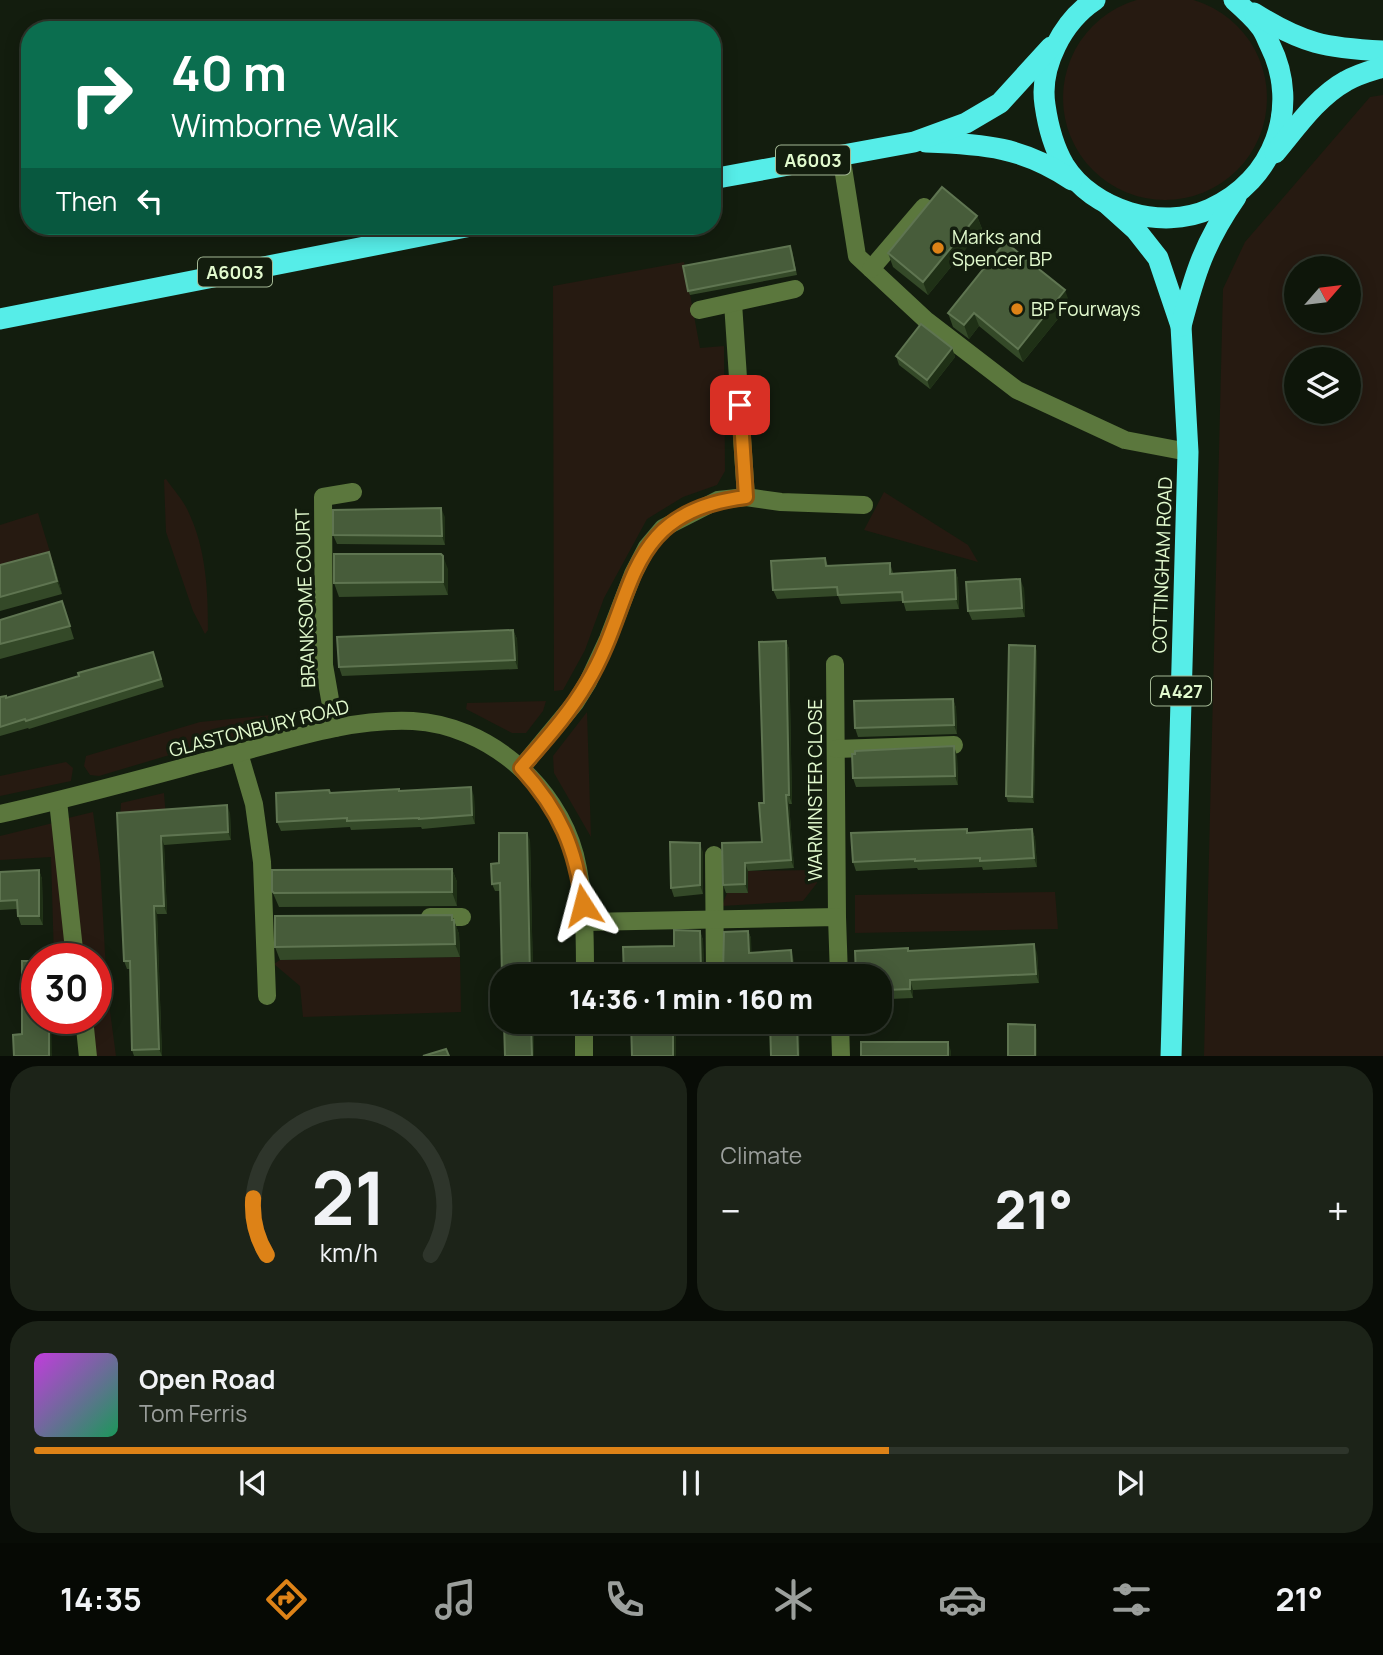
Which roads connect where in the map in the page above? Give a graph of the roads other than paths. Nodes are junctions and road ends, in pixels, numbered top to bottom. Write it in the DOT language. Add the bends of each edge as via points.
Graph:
graph roads {
  1 [pos="1235,0"];
  2 [pos="1090,2"];
  3 [pos="1067,26"];
  4 [pos="1383,51"];
  5 [pos="1383,67"];
  6 [pos="914,142"];
  7 [pos="841,155"];
  8 [pos="1260,171"];
  9 [pos="721,177"];
  10 [pos="1239,192"];
  11 [pos="1099,198"];
  12 [pos="924,207"];
  13 [pos="425,235"];
  14 [pos="871,269"];
  15 [pos="794,289"];
  16 [pos="733,303"];
  17 [pos="699,310"];
  18 [pos="0,319"];
  19 [pos="1181,326"];
  20 [pos="1188,452"];
  21 [pos="354,492"];
  22 [pos="746,497"];
  23 [pos="864,505"];
  24 [pos="835,664"];
  25 [pos="335,728"];
  26 [pos="954,745"];
  27 [pos="836,749"];
  28 [pos="239,753"];
  29 [pos="521,768"];
  30 [pos="58,801"];
  31 [pos="0,814"];
  32 [pos="714,855"];
  33 [pos="462,917"];
  34 [pos="837,917"];
  35 [pos="409,918"];
  36 [pos="714,920"];
  37 [pos="585,922"];
  38 [pos="73,943"];
  39 [pos="585,964"];
  40 [pos="715,964"];
  41 [pos="839,964"];
  42 [pos="267,996"];
  43 [pos="86,1034"];
  44 [pos="584,1034"];
  45 [pos="840,1034"];
  46 [pos="88,1056"];
  47 [pos="584,1056"];
  48 [pos="841,1056"];
  49 [pos="1171,1056"];
  1 -- 4 [label="highway" via="1308,42"];
  1 -- 8 [label="highway" via="1262,28 1279,62 1284,100 1278,137"];
  2 -- 3 [label="highway"];
  3 -- 6 [label="highway, A6003" via="989,111"];
  3 -- 11 [label="highway" via="1050,59 1044,96 1049,132 1065,166"];
  5 -- 8 [label="highway" via="1335,88"];
  6 -- 7 [label="highway, A6003"];
  6 -- 11 [label="highway, A6003" via="1013,151 1055,169"];
  7 -- 9 [label="highway, A6003"];
  7 -- 14 [label="street" via="857,256"];
  8 -- 10 [label="highway"];
  10 -- 11 [label="highway" via="1209,210 1174,218 1139,216"];
  10 -- 19 [label="highway, COTTINGHAM ROAD / A427" via="1204,250"];
  11 -- 19 [label="highway, COTTINGHAM ROAD / A427" via="1136,230 1158,258"];
  12 -- 14 [label="street"];
  13 -- 18 [label="highway, A6003"];
  14 -- 20 [label="street" via="927,321 1017,390 1125,440"];
  15 -- 16 [label="street"];
  16 -- 17 [label="street"];
  16 -- 22 [label="street"];
  19 -- 20 [label="highway, COTTINGHAM ROAD / A427"];
  20 -- 49 [label="highway, COTTINGHAM ROAD / A427"];
  21 -- 25 [label="street, BRANKSOME COURT" via="323,496 330,556 324,665"];
  22 -- 23 [label="street"];
  22 -- 29 [label="street" via="718,500 685,516 663,528 647,547 588,682"];
  24 -- 27 [label="street, WARMINSTER CLOSE"];
  25 -- 28 [label="street, GLASTONBURY ROAD"];
  25 -- 29 [label="street, GLASTONBURY ROAD" via="398,721 438,725 501,751"];
  26 -- 27 [label="street"];
  27 -- 34 [label="street, WARMINSTER CLOSE"];
  28 -- 30 [label="street, GLASTONBURY ROAD"];
  28 -- 42 [label="street" via="254,804 269,918"];
  29 -- 37 [label="street, GLASTONBURY ROAD" via="562,823 574,853"];
  30 -- 31 [label="street, GLASTONBURY ROAD"];
  30 -- 38 [label="street"];
  32 -- 36 [label="street"];
  33 -- 35 [label="street"];
  34 -- 36 [label="street"];
  34 -- 41 [label="street, WARMINSTER CLOSE"];
  36 -- 37 [label="street"];
  36 -- 40 [label="street"];
  37 -- 39 [label="street, GLASTONBURY ROAD"];
  43 -- 46 [label="street"];
  44 -- 47 [label="street"];
  45 -- 48 [label="street"];
}
